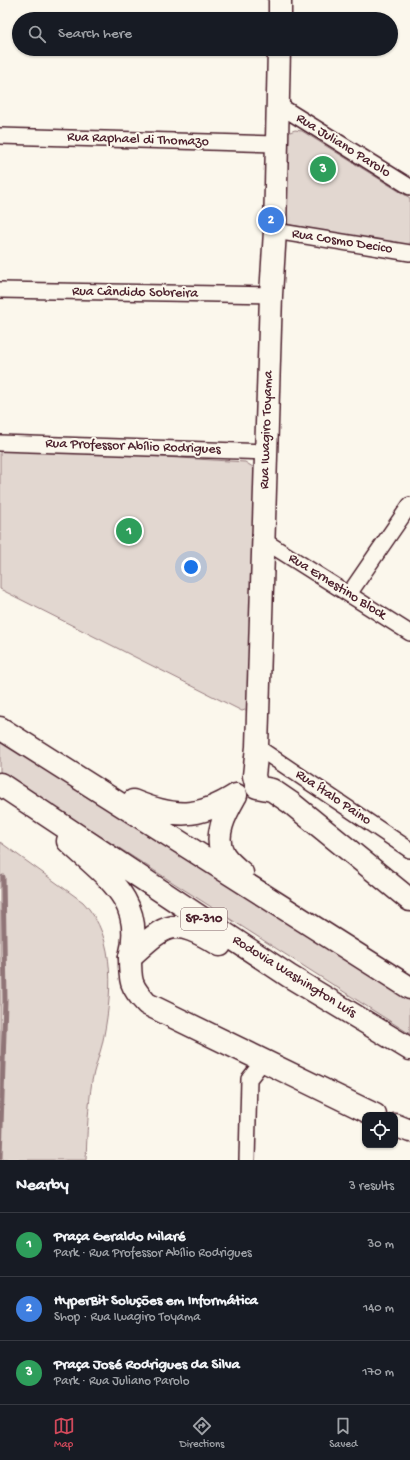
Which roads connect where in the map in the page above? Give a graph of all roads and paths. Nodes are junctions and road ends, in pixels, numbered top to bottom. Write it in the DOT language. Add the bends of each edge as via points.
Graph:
graph roads {
  1 [pos="280,0"];
  2 [pos="280,12"];
  3 [pos="279,56"];
  4 [pos="277,104"];
  5 [pos="0,136"];
  6 [pos="275,144"];
  7 [pos="410,188"];
  8 [pos="275,231"];
  9 [pos="410,253"];
  10 [pos="0,290"];
  11 [pos="271,295"];
  12 [pos="0,443"];
  13 [pos="266,452"];
  14 [pos="410,505"];
  15 [pos="264,540"];
  16 [pos="349,594"];
  17 [pos="410,633"];
  18 [pos="0,728"];
  19 [pos="257,747"];
  20 [pos="42,755"];
  21 [pos="0,784"];
  22 [pos="257,787"];
  23 [pos="236,795"];
  24 [pos="30,803"];
  25 [pos="410,850"];
  26 [pos="410,900"];
  27 [pos="317,928"];
  28 [pos="130,957"];
  29 [pos="289,976"];
  30 [pos="410,988"];
  31 [pos="410,1049"];
  32 [pos="263,1061"];
  33 [pos="369,1112"];
  34 [pos="398,1125"];
  35 [pos="410,1131"];
  36 [pos="247,1160"];
  1 -- 2 [label="main road"];
  3 -- 4 [label="main road, Rua Iwagiro Toyama"];
  4 -- 6 [label="main road, Rua Iwagiro Toyama"];
  4 -- 7 [label="street, Rua Juliano Parolo"];
  5 -- 6 [label="street, Rua Raphael di Thomazo"];
  6 -- 8 [label="main road, Rua Iwagiro Toyama"];
  8 -- 9 [label="street, Rua Cosmo Decico"];
  8 -- 11 [label="main road, Rua Iwagiro Toyama"];
  10 -- 11 [label="street, Rua Cândido Sobreira"];
  11 -- 13 [label="main road, Rua Iwagiro Toyama"];
  12 -- 13 [label="street, Rua Professor Abílio Rodrigues"];
  13 -- 15 [label="main road, Rua Iwagiro Toyama"];
  14 -- 16 [label="street"];
  15 -- 16 [label="street, Rua Ernestino Block"];
  15 -- 19 [label="main road, Rua Iwagiro Toyama"];
  16 -- 17 [label="street, Rua Ernestino Block"];
  18 -- 20 [label="main road"];
  19 -- 22 [label="main road, Rua Iwagiro Toyama" via="254,776"];
  19 -- 25 [label="street, Rua Ítalo Paino"];
  20 -- 23 [label="main road" via="121,796 158,811 185,814 203,812"];
  20 -- 27 [label="main road"];
  21 -- 24 [label="main road, Rodovia Washington Luís / SP-310"];
  22 -- 23 [label="main road"];
  22 -- 26 [label="main road" via="272,790 291,803"];
  23 -- 27 [label="main road" via="221,829 220,842 223,854 241,873"];
  24 -- 28 [label="main road" via="116,885 124,897 134,929"];
  24 -- 29 [label="main road, Rodovia Washington Luís / SP-310"];
  27 -- 30 [label="main road"];
  28 -- 29 [label="main road" via="166,927 183,926 241,957"];
  28 -- 32 [label="main road" via="130,981 147,1004"];
  29 -- 31 [label="main road, Rodovia Washington Luís / SP-310"];
  32 -- 33 [label="main road"];
  32 -- 36 [label="street" via="249,1079"];
  34 -- 35 [label="main road"];
}
